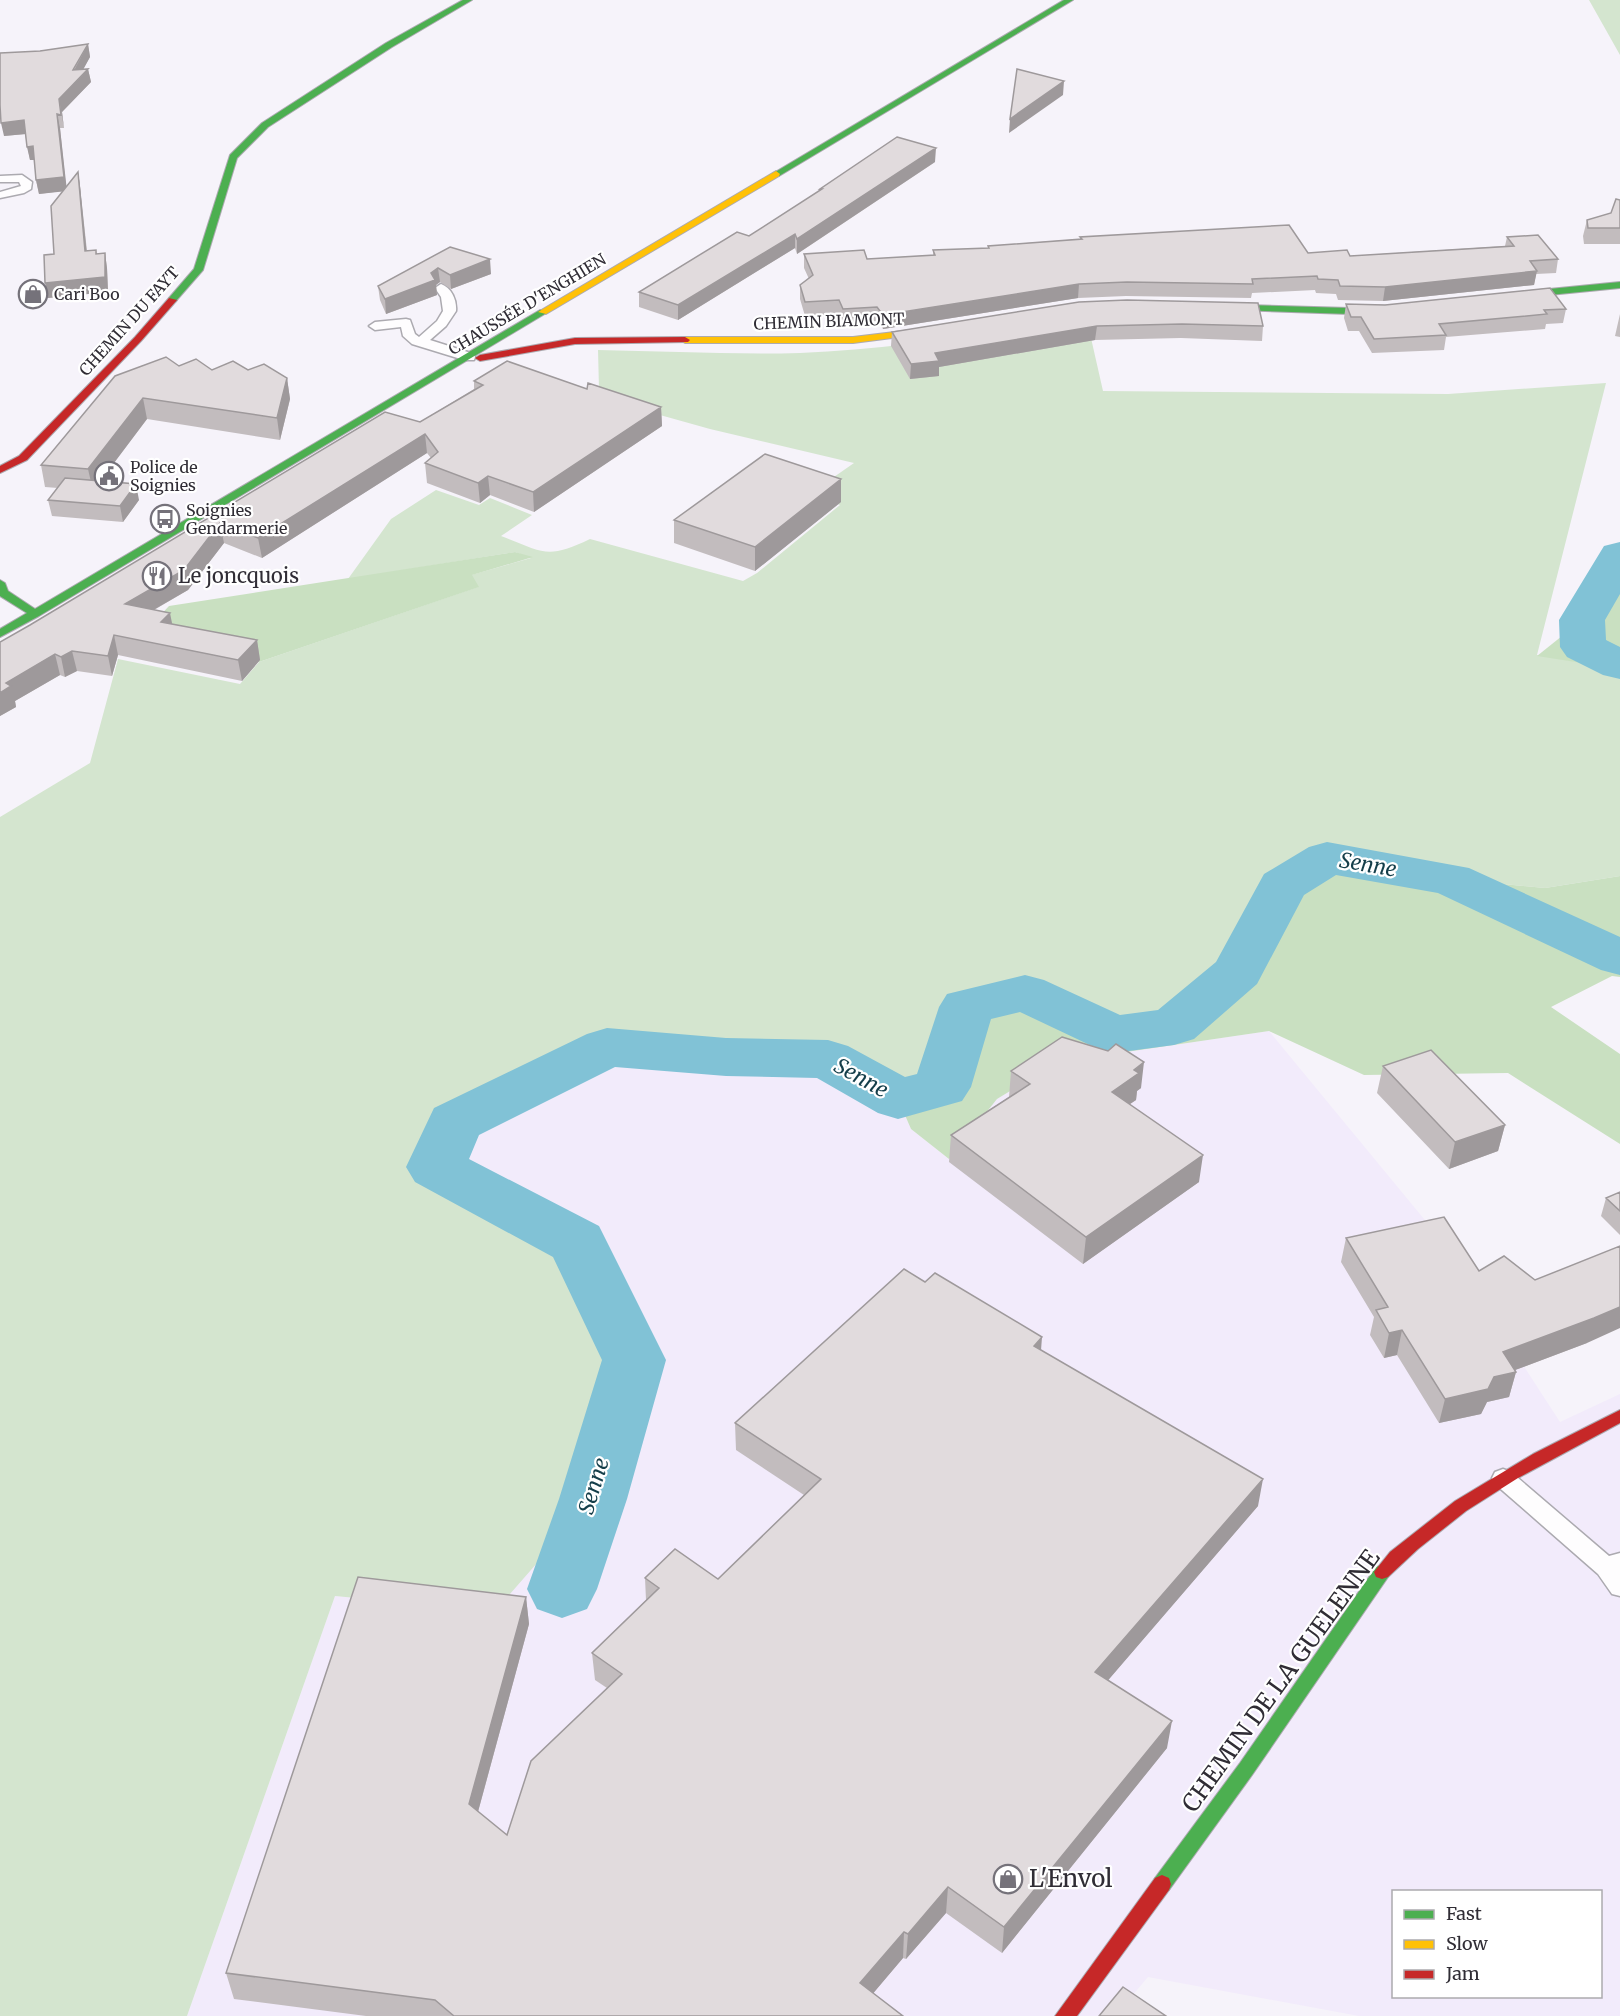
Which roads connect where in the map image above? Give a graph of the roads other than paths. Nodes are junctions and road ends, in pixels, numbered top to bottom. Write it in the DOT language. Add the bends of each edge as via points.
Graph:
graph roads {
  1 [pos="468,0"];
  2 [pos="1069,0"];
  3 [pos="0,179"];
  4 [pos="0,195"];
  5 [pos="1620,285"];
  6 [pos="441,288"];
  7 [pos="1497,297"];
  8 [pos="1196,307"];
  9 [pos="1406,307"];
  10 [pos="375,326"];
  11 [pos="955,327"];
  12 [pos="421,342"];
  13 [pos="469,357"];
  14 [pos="0,470"];
  15 [pos="0,583"];
  16 [pos="35,614"];
  17 [pos="0,634"];
  18 [pos="1620,1416"];
  19 [pos="1503,1478"];
  20 [pos="1613,1564"];
  21 [pos="1620,1587"];
  22 [pos="1065,2016"];
  1 -- 14 [label="street, CHEMIN DU FAYT" via="389,45 265,125 233,157 198,270 138,339 23,458"];
  2 -- 13 [label="street, CHAUSSÉE D'ENGHIEN"];
  3 -- 4 [label="lane" via="22,178 27,187"];
  5 -- 7 [label="street"];
  6 -- 12 [label="lane" via="449,297 452,310"];
  8 -- 9 [label="street" via="1349,311"];
  10 -- 12 [label="lane" via="406,323 409,336"];
  11 -- 13 [label="street, CHEMIN BIAMONT" via="883,338 832,340 599,340 546,345 492,358"];
  12 -- 13 [label="lane"];
  13 -- 16 [label="street, CHAUSSÉE D'ENGHIEN"];
  15 -- 16 [label="street" via="3,593"];
  16 -- 17 [label="street, CHAUSSÉE D'ENGHIEN"];
  18 -- 19 [label="street, CHEMIN DE LA GUELENNE"];
  19 -- 20 [label="lane"];
  19 -- 22 [label="street, CHEMIN DE LA GUELENNE" via="1447,1515 1386,1567 1246,1769"];
  20 -- 21 [label="lane"];
}
